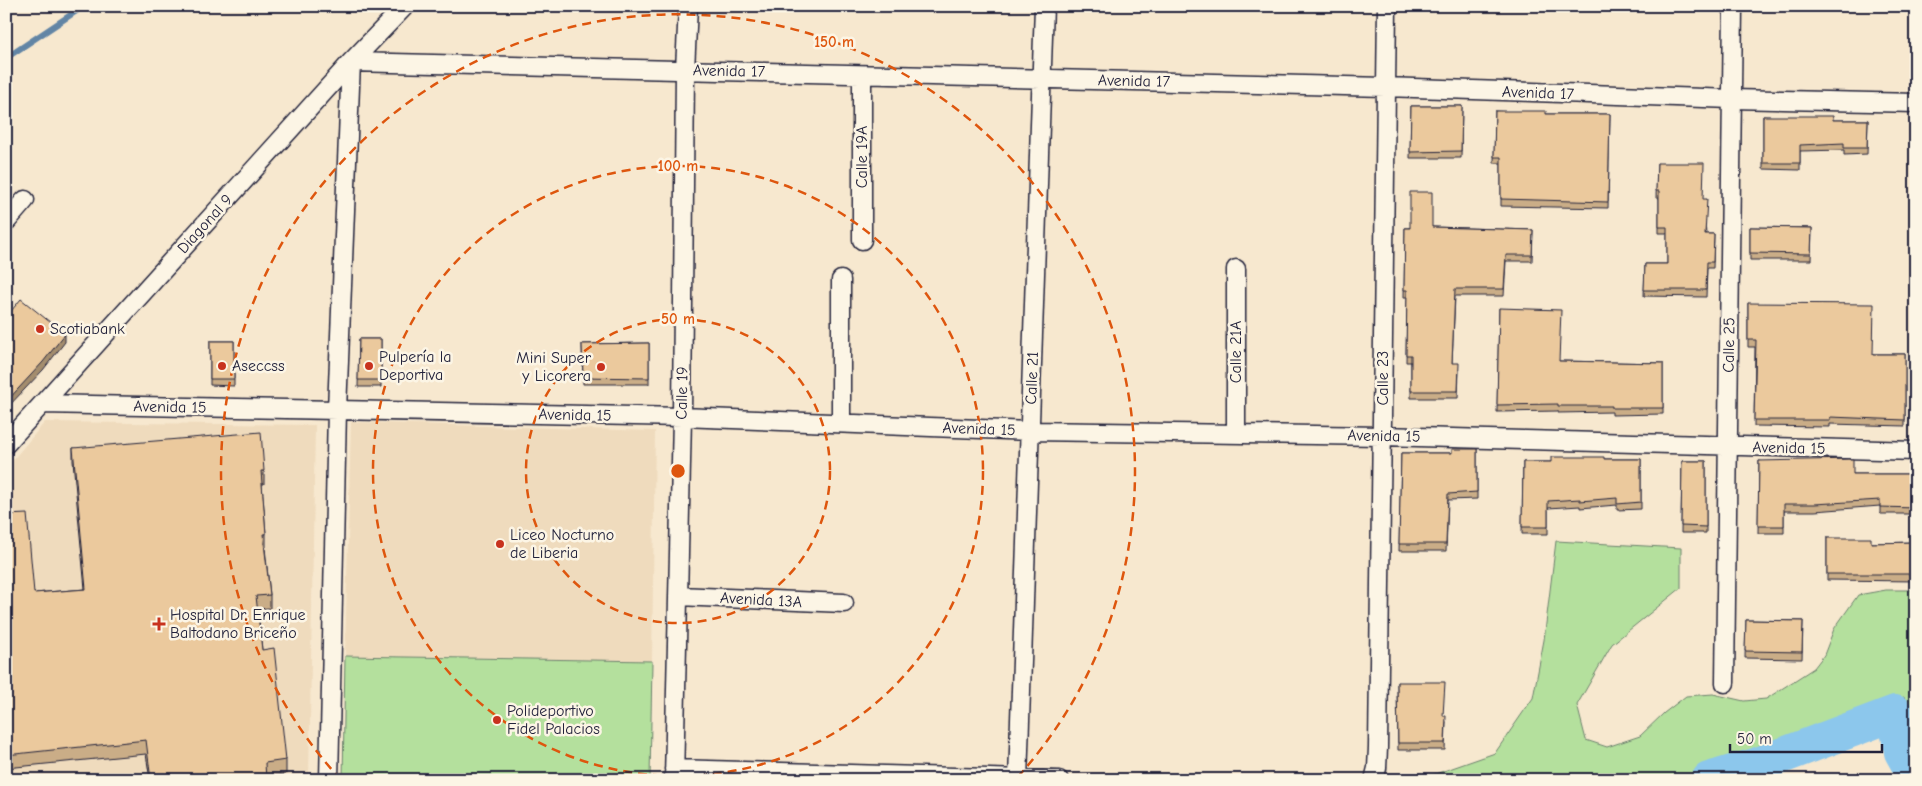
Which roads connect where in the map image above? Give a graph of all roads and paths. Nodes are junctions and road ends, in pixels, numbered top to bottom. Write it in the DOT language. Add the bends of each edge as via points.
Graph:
graph roads {
  1 [pos="405,6"];
  2 [pos="688,6"];
  3 [pos="1044,6"];
  4 [pos="1387,6"];
  5 [pos="1733,6"];
  6 [pos="351,62"];
  7 [pos="685,70"];
  8 [pos="862,74"];
  9 [pos="1042,79"];
  10 [pos="1385,87"];
  11 [pos="1732,99"];
  12 [pos="1916,103"];
  13 [pos="25,200"];
  14 [pos="6,222"];
  15 [pos="862,240"];
  16 [pos="1236,269"];
  17 [pos="841,280"];
  18 [pos="43,404"];
  19 [pos="336,410"];
  20 [pos="682,417"];
  21 [pos="841,423"];
  22 [pos="1030,431"];
  23 [pos="1236,434"];
  24 [pos="1383,436"];
  25 [pos="6,444"];
  26 [pos="1727,447"];
  27 [pos="1916,451"];
  28 [pos="678,596"];
  29 [pos="844,603"];
  30 [pos="1725,683"];
  31 [pos="674,774"];
  32 [pos="1018,779"];
  33 [pos="330,780"];
  34 [pos="1059,780"];
  35 [pos="1374,780"];
  1 -- 6 [label="street, Diagonal 9"];
  2 -- 7 [label="street, Calle 19"];
  3 -- 9 [label="street, Calle 21"];
  4 -- 10 [label="street, Calle 23"];
  5 -- 11 [label="street, Calle 25"];
  6 -- 7 [label="street, Avenida 17"];
  6 -- 18 [label="street, Diagonal 9"];
  6 -- 19 [label="street"];
  7 -- 8 [label="street, Avenida 17"];
  7 -- 20 [label="street, Calle 19"];
  8 -- 9 [label="street, Avenida 17"];
  8 -- 15 [label="street, Calle 19A"];
  9 -- 10 [label="street, Avenida 17"];
  9 -- 22 [label="street, Calle 21"];
  10 -- 11 [label="street, Avenida 17"];
  10 -- 24 [label="street, Calle 23"];
  11 -- 12 [label="street, Avenida 17"];
  11 -- 26 [label="street, Calle 25"];
  13 -- 14 [label="street"];
  16 -- 23 [label="street, Calle 21A"];
  17 -- 21 [label="street"];
  18 -- 19 [label="street, Avenida 15"];
  18 -- 25 [label="street, Diagonal 9"];
  19 -- 20 [label="street, Avenida 15"];
  19 -- 33 [label="street"];
  20 -- 21 [label="street, Avenida 15"];
  20 -- 28 [label="street, Calle 19"];
  21 -- 22 [label="street, Avenida 15"];
  22 -- 23 [label="street, Avenida 15"];
  22 -- 32 [label="street, Calle 21"];
  23 -- 24 [label="street, Avenida 15"];
  24 -- 26 [label="street, Avenida 15"];
  24 -- 35 [label="street, Calle 23" via="1378,748"];
  26 -- 27 [label="street, Avenida 15"];
  26 -- 30 [label="street, Calle 25"];
  28 -- 29 [label="street, Avenida 13A"];
  28 -- 31 [label="street, Calle 19"];
  31 -- 32 [label="street"];
  32 -- 34 [label="street"];
}
